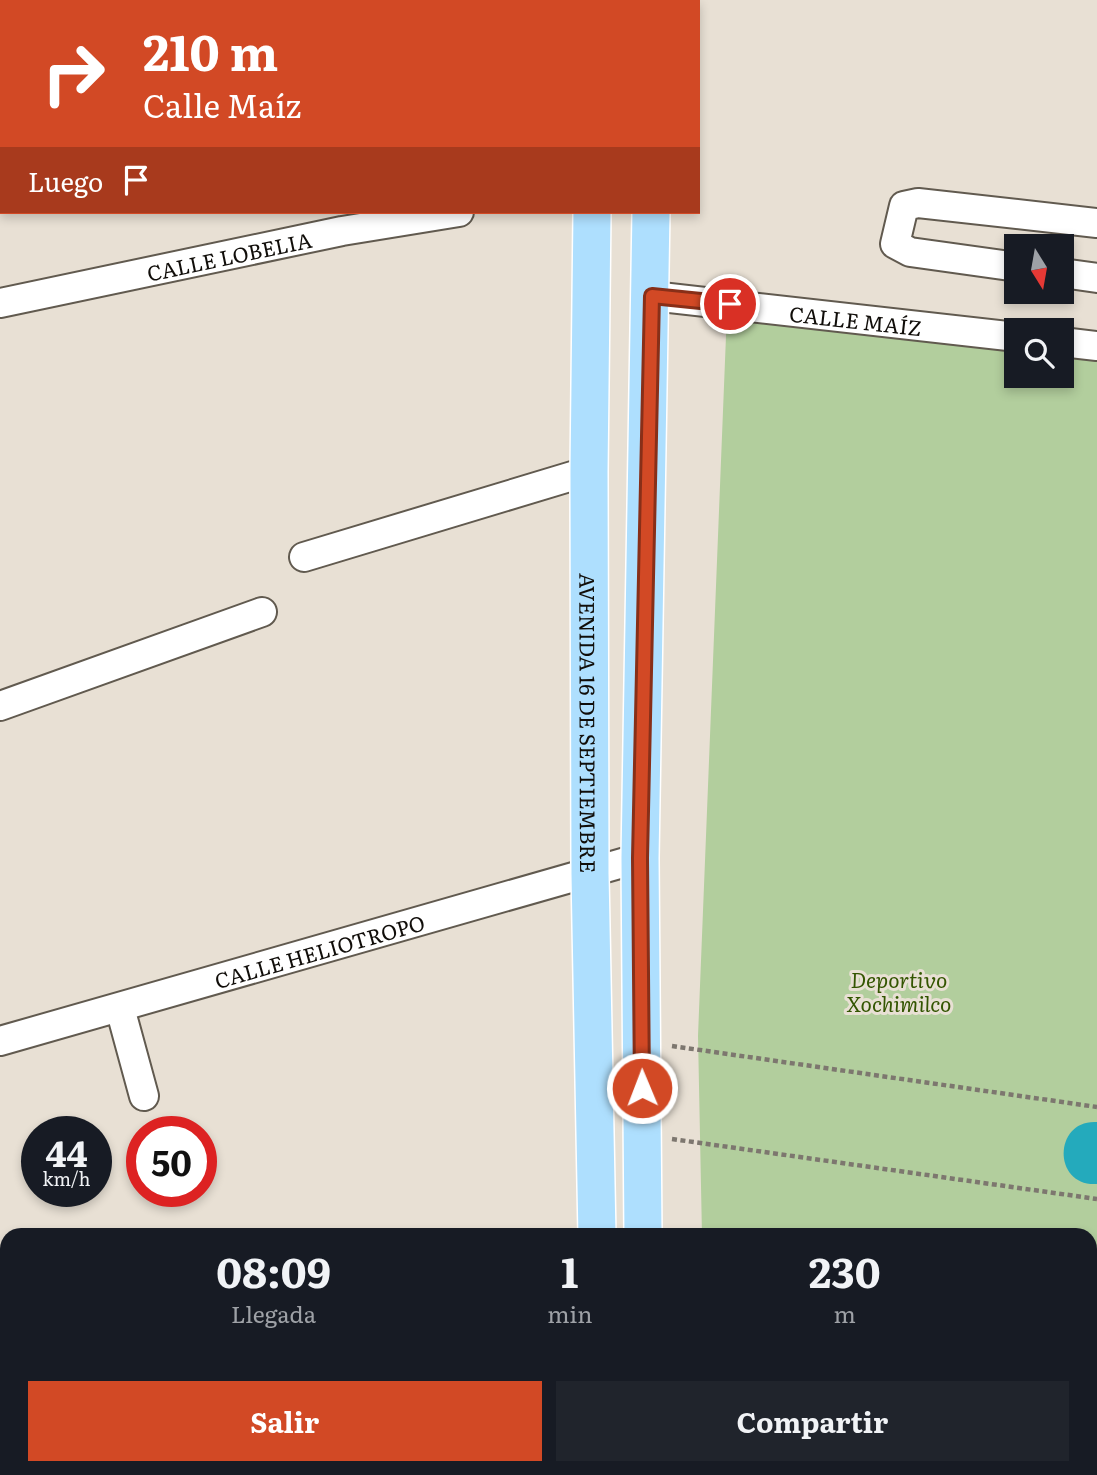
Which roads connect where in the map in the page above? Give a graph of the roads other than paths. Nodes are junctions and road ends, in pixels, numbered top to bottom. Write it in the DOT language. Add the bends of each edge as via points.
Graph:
graph roads {
  1 [pos="447,214"];
  2 [pos="592,214"];
  3 [pos="651,214"];
  4 [pos="1097,223"];
  5 [pos="1004,265"];
  6 [pos="1074,275"];
  7 [pos="1097,278"];
  8 [pos="652,296"];
  9 [pos="0,303"];
  10 [pos="1004,336"];
  11 [pos="1074,343"];
  12 [pos="1097,346"];
  13 [pos="589,471"];
  14 [pos="304,557"];
  15 [pos="262,612"];
  16 [pos="0,706"];
  17 [pos="640,858"];
  18 [pos="590,874"];
  19 [pos="120,1008"];
  20 [pos="0,1041"];
  21 [pos="144,1096"];
  22 [pos="643,1148"];
  23 [pos="597,1161"];
  24 [pos="597,1228"];
  25 [pos="643,1228"];
  1 -- 9 [label="street, CALLE LOBELIA"];
  2 -- 13 [label="main road, AVENIDA 16 DE SEPTIEMBRE"];
  3 -- 8 [label="main road"];
  4 -- 5 [label="street" via="918,203 904,206 895,244 910,252"];
  6 -- 7 [label="street"];
  8 -- 10 [label="street, CALLE MAÍZ"];
  8 -- 17 [label="main road"];
  11 -- 12 [label="street"];
  13 -- 14 [label="street"];
  13 -- 18 [label="main road, AVENIDA 16 DE SEPTIEMBRE"];
  15 -- 16 [label="street"];
  17 -- 18 [label="street, CALLE HELIOTROPO"];
  17 -- 22 [label="main road"];
  18 -- 19 [label="street, CALLE HELIOTROPO"];
  18 -- 23 [label="main road, AVENIDA 16 DE SEPTIEMBRE"];
  19 -- 20 [label="street, CALLE HELIOTROPO"];
  19 -- 21 [label="street"];
  22 -- 23 [label="main road"];
  22 -- 25 [label="main road"];
  23 -- 24 [label="main road, AVENIDA 16 DE SEPTIEMBRE"];
}
